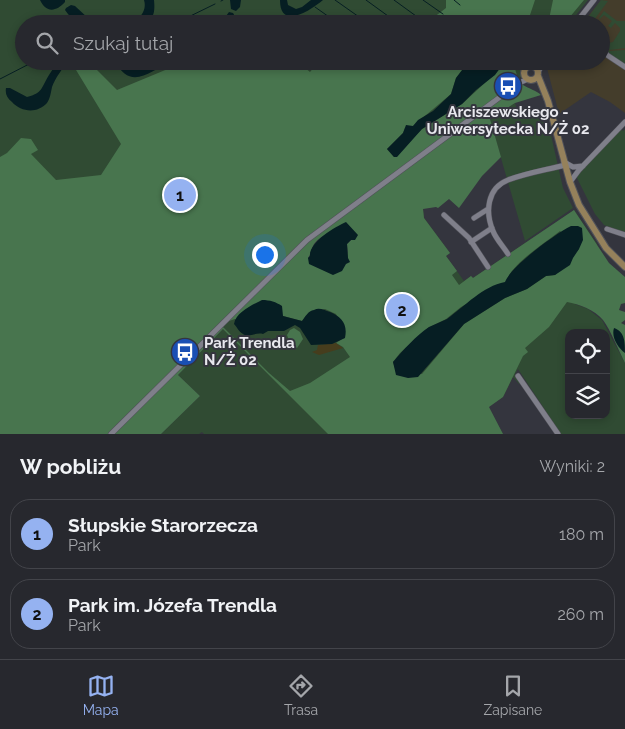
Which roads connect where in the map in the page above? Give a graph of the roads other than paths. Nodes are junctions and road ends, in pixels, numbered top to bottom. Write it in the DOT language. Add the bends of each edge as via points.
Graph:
graph roads {
  1 [pos="594,0"];
  2 [pos="582,15"];
  3 [pos="610,57"];
  4 [pos="625,67"];
  5 [pos="537,70"];
  6 [pos="532,75"];
  7 [pos="625,122"];
  8 [pos="565,163"];
  9 [pos="584,166"];
  10 [pos="570,182"];
  11 [pos="488,208"];
  12 [pos="444,216"];
  13 [pos="474,218"];
  14 [pos="492,228"];
  15 [pos="607,229"];
  16 [pos="625,235"];
  17 [pos="471,242"];
  18 [pos="508,254"];
  19 [pos="488,267"];
  20 [pos="625,267"];
  21 [pos="518,376"];
  22 [pos="111,434"];
  23 [pos="558,434"];
  1 -- 2 [label="street"];
  3 -- 4 [label="street"];
  5 -- 6 [label="street"];
  6 -- 8 [label="main road" via="545,94"];
  6 -- 22 [label="street" via="306,240"];
  7 -- 9 [label="street"];
  8 -- 9 [label="street" via="573,167"];
  8 -- 10 [label="main road"];
  8 -- 11 [label="street" via="507,180 494,190"];
  9 -- 10 [label="street"];
  10 -- 20 [label="main road" via="597,235"];
  11 -- 13 [label="street"];
  11 -- 14 [label="street"];
  12 -- 17 [label="street"];
  14 -- 17 [label="street"];
  14 -- 18 [label="street"];
  15 -- 16 [label="street"];
  17 -- 19 [label="street"];
  21 -- 23 [label="street"];
}
